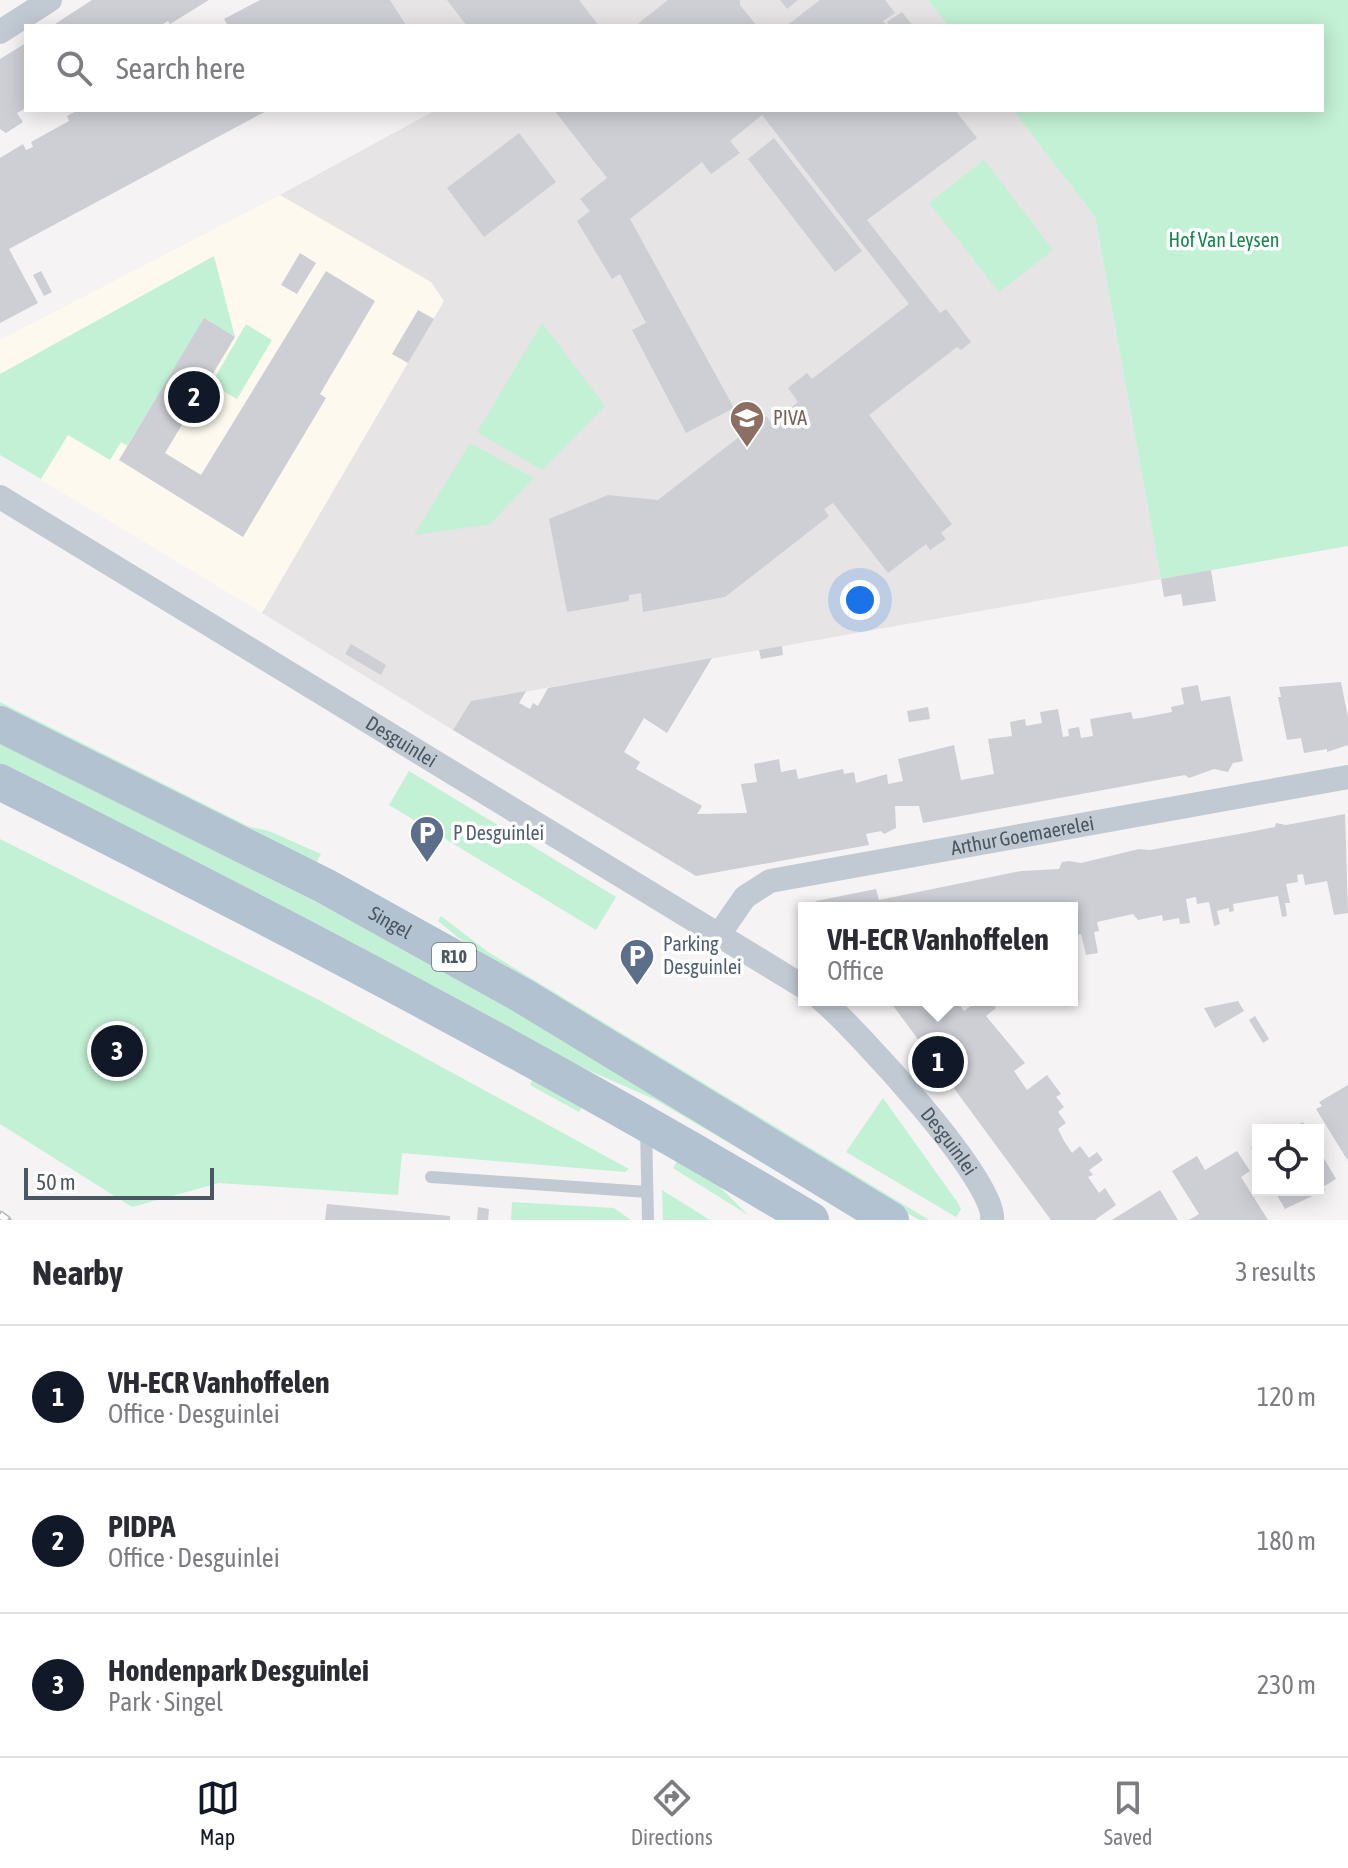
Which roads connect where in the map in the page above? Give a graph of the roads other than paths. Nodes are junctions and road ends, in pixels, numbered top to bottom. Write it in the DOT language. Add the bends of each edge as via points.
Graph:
graph roads {
  1 [pos="50,0"];
  2 [pos="0,32"];
  3 [pos="0,497"];
  4 [pos="0,724"];
  5 [pos="1348,777"];
  6 [pos="0,782"];
  7 [pos="720,933"];
  8 [pos="798,983"];
  9 [pos="828,1006"];
  10 [pos="646,1121"];
  11 [pos="431,1177"];
  12 [pos="647,1192"];
  13 [pos="648,1220"];
  14 [pos="811,1220"];
  15 [pos="891,1220"];
  16 [pos="992,1220"];
  1 -- 2 [label="street"];
  3 -- 7 [label="street, Desguinlei"];
  4 -- 15 [label="main road, Singel / R10" via="325,886 523,996"];
  5 -- 7 [label="street, Arthur Goemaerelei" via="770,881 745,897"];
  6 -- 10 [label="main road, R10" via="302,934"];
  7 -- 8 [label="street, Desguinlei"];
  9 -- 16 [label="street, Desguinlei" via="880,1055 987,1192"];
  10 -- 12 [label="lane"];
  10 -- 14 [label="main road, R10"];
  11 -- 12 [label="lane"];
  12 -- 13 [label="lane"];
}
